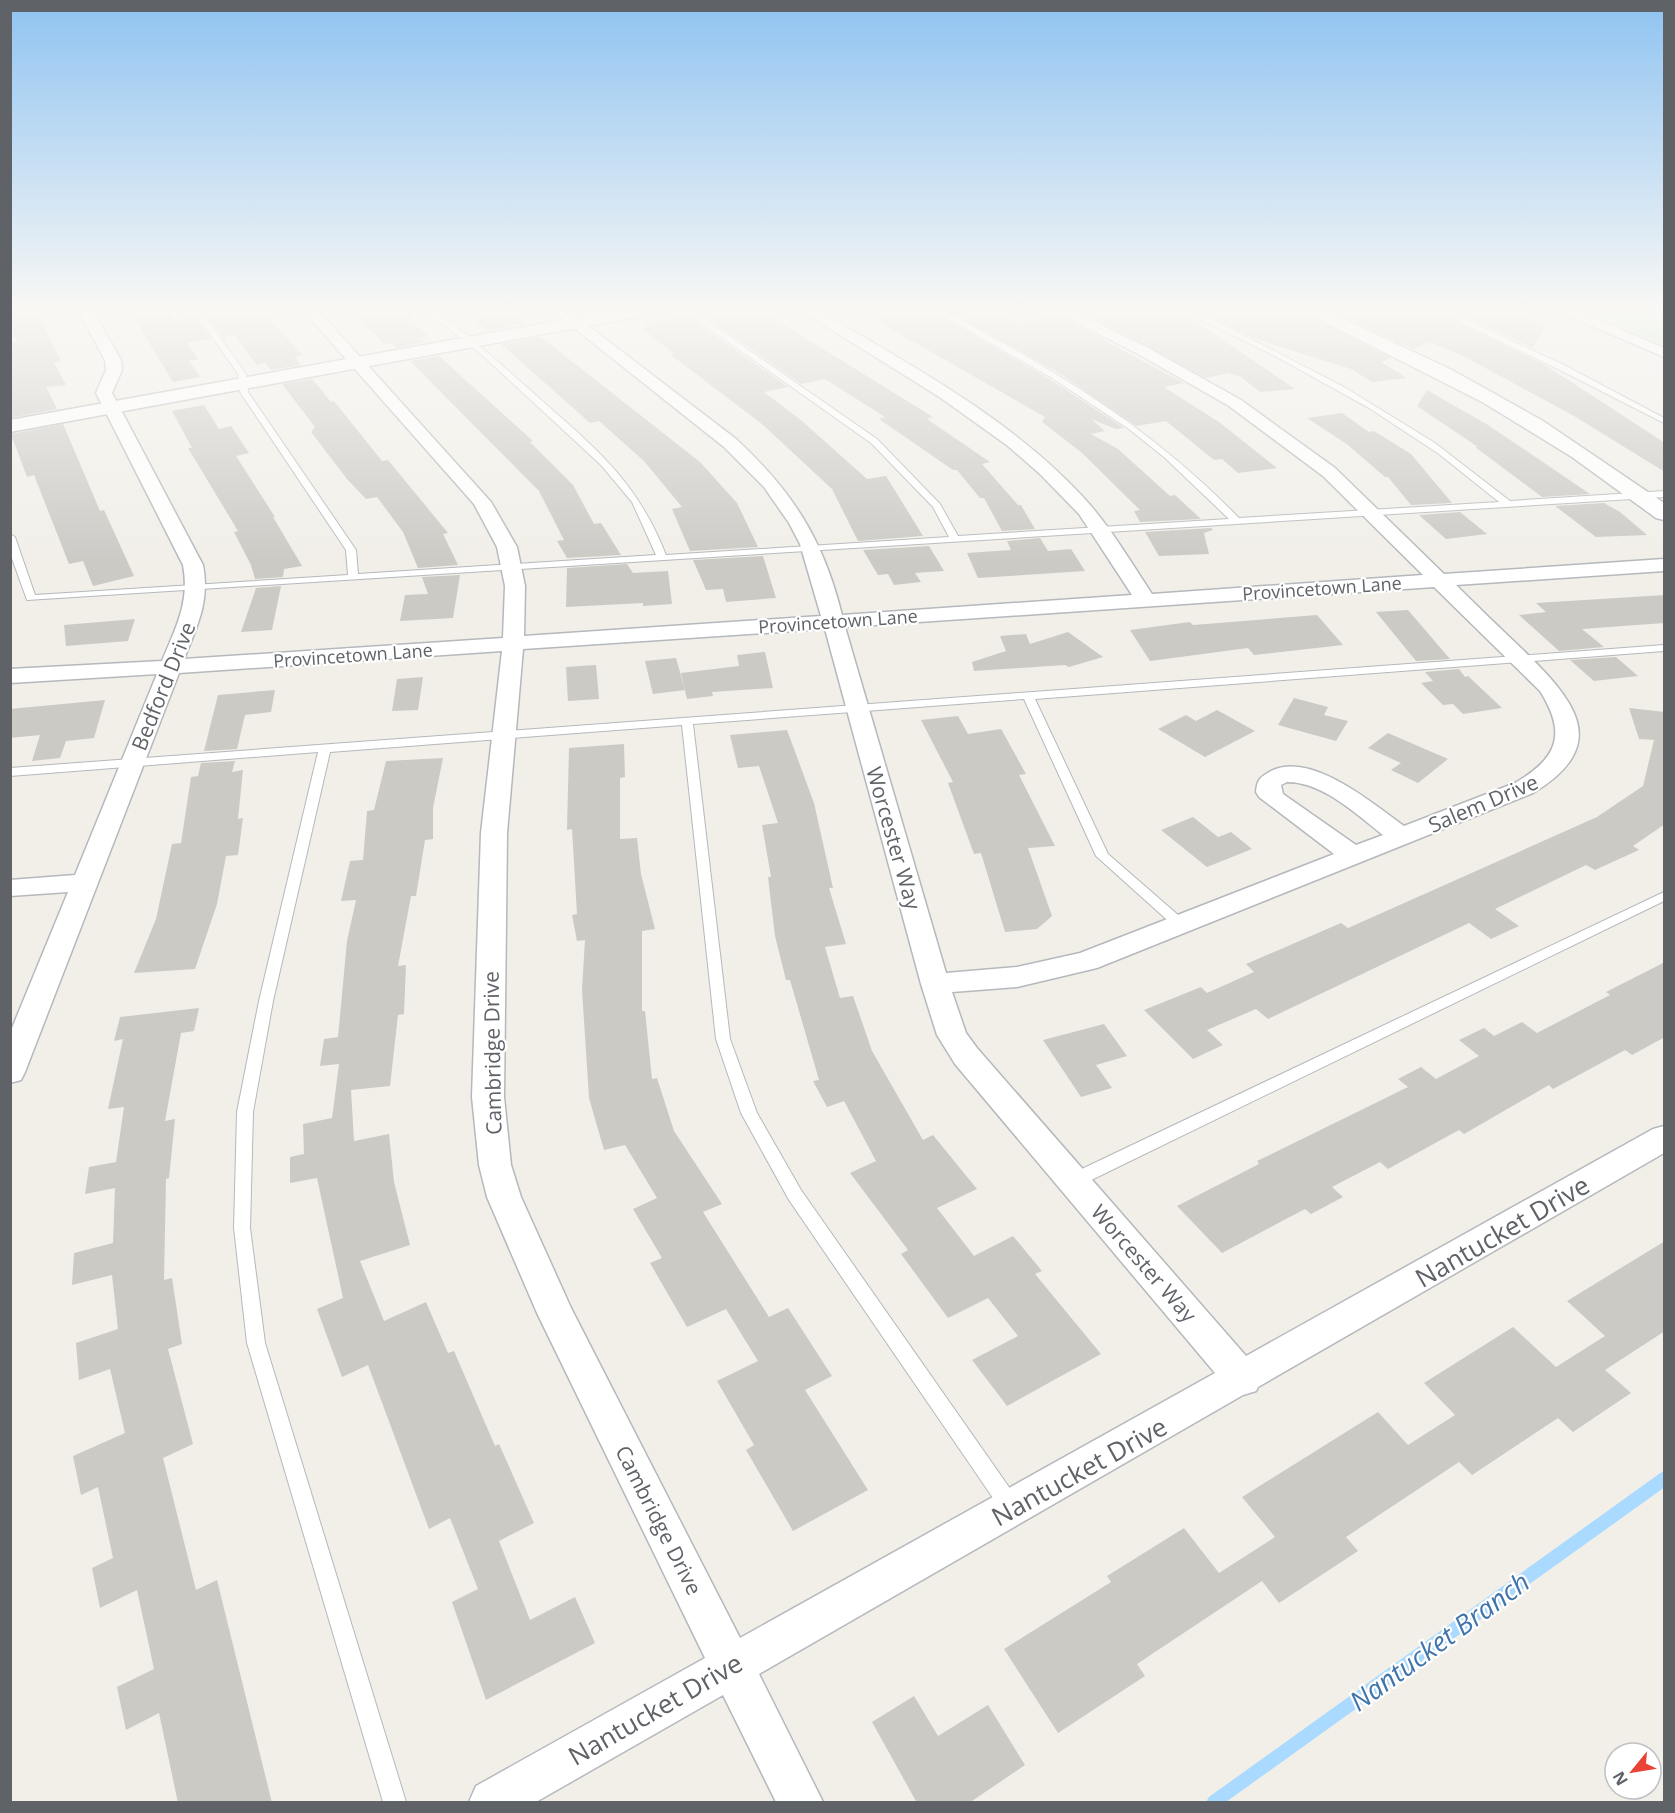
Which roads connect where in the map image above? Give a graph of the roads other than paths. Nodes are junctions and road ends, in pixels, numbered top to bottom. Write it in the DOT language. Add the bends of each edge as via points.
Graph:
graph roads {
  1 [pos="104,393"];
  2 [pos="196,393"];
  3 [pos="244,393"];
  4 [pos="383,393"];
  5 [pos="527,393"];
  6 [pos="663,393"];
  7 [pos="805,393"];
  8 [pos="943,393"];
  9 [pos="1084,393"];
  10 [pos="1217,393"];
  11 [pos="1348,393"];
  12 [pos="1480,393"];
  13 [pos="1611,393"];
  14 [pos="111,408"];
  15 [pos="1665,421"];
  16 [pos="10,426"];
  17 [pos="1665,494"];
  18 [pos="1642,496"];
  19 [pos="1508,504"];
  20 [pos="1374,513"];
  21 [pos="1665,513"];
  22 [pos="1237,522"];
  23 [pos="1101,530"];
  24 [pos="10,537"];
  25 [pos="955,539"];
  26 [pos="813,548"];
  27 [pos="662,558"];
  28 [pos="1665,565"];
  29 [pos="513,567"];
  30 [pos="353,578"];
  31 [pos="1439,580"];
  32 [pos="197,587"];
  33 [pos="1145,599"];
  34 [pos="833,621"];
  35 [pos="513,644"];
  36 [pos="1665,648"];
  37 [pos="1519,659"];
  38 [pos="170,667"];
  39 [pos="10,676"];
  40 [pos="1028,696"];
  41 [pos="857,709"];
  42 [pos="687,722"];
  43 [pos="504,735"];
  44 [pos="325,749"];
  45 [pos="132,763"];
  46 [pos="10,772"];
  47 [pos="1402,837"];
  48 [pos="1352,855"];
  49 [pos="86,882"];
  50 [pos="10,888"];
  51 [pos="1665,896"];
  52 [pos="1180,924"];
  53 [pos="935,984"];
  54 [pos="20,1025"];
  55 [pos="10,1072"];
  56 [pos="1665,1138"];
  57 [pos="1072,1180"];
  58 [pos="1243,1379"];
  59 [pos="1012,1508"];
  60 [pos="731,1665"];
  61 [pos="394,1803"];
  62 [pos="492,1803"];
  63 [pos="800,1803"];
  1 -- 14 [label="street, Bedford Drive"];
  2 -- 14 [label="street"];
  3 -- 30 [label="lane" via="351,550"];
  4 -- 29 [label="street, Cambridge Drive" via="482,502"];
  5 -- 27 [label="lane" via="625,485 648,522"];
  6 -- 26 [label="street, Worcester Way" via="752,462 796,516"];
  7 -- 25 [label="lane" via="874,441 937,506"];
  8 -- 23 [label="street" via="999,430 1074,498"];
  9 -- 22 [label="lane" via="1159,446 1204,485"];
  10 -- 20 [label="street, Salem Drive" via="1329,472"];
  11 -- 19 [label="lane" via="1434,446"];
  12 -- 18 [label="street"];
  13 -- 15 [label="lane"];
  14 -- 16 [label="street"];
  14 -- 32 [label="street, Bedford Drive" via="193,565"];
  17 -- 18 [label="lane"];
  18 -- 19 [label="lane"];
  18 -- 21 [label="street"];
  19 -- 20 [label="lane"];
  20 -- 22 [label="lane"];
  20 -- 31 [label="street, Salem Drive"];
  22 -- 23 [label="lane"];
  23 -- 25 [label="lane"];
  23 -- 33 [label="street"];
  24 -- 32 [label="lane" via="32,598"];
  25 -- 26 [label="lane"];
  26 -- 27 [label="lane"];
  26 -- 34 [label="street, Worcester Way"];
  27 -- 29 [label="lane"];
  28 -- 31 [label="street, Provincetown Lane"];
  29 -- 30 [label="lane"];
  29 -- 35 [label="street, Cambridge Drive"];
  30 -- 32 [label="lane"];
  31 -- 33 [label="street, Provincetown Lane"];
  31 -- 37 [label="street, Salem Drive"];
  32 -- 38 [label="street, Bedford Drive" via="192,613"];
  33 -- 34 [label="street, Provincetown Lane"];
  34 -- 35 [label="street, Provincetown Lane"];
  34 -- 41 [label="street, Worcester Way"];
  35 -- 38 [label="street, Provincetown Lane"];
  35 -- 43 [label="street, Cambridge Drive"];
  36 -- 37 [label="lane"];
  37 -- 40 [label="lane"];
  37 -- 47 [label="street, Salem Drive" via="1548,687 1568,724 1562,757 1545,777 1524,788"];
  38 -- 39 [label="street, Provincetown Lane"];
  38 -- 45 [label="street, Bedford Drive"];
  40 -- 41 [label="lane"];
  40 -- 52 [label="lane" via="1102,856"];
  41 -- 42 [label="lane"];
  41 -- 53 [label="street, Worcester Way"];
  42 -- 43 [label="lane"];
  42 -- 59 [label="lane" via="723,1039 749,1113 795,1195"];
  43 -- 44 [label="lane"];
  43 -- 60 [label="street, Cambridge Drive" via="494,833 488,1073 495,1165 504,1197 555,1313"];
  44 -- 45 [label="lane"];
  44 -- 61 [label="lane" via="266,1001 245,1112 242,1228 256,1343"];
  45 -- 46 [label="lane"];
  45 -- 49 [label="street, Bedford Drive"];
  47 -- 48 [label="street, Salem Drive"];
  47 -- 48 [label="street" via="1315,778 1292,773 1269,782 1268,792 1274,799"];
  48 -- 52 [label="street, Salem Drive"];
  49 -- 50 [label="street"];
  49 -- 54 [label="street, Bedford Drive"];
  51 -- 57 [label="lane"];
  52 -- 53 [label="street, Salem Drive" via="1056,970"];
  53 -- 57 [label="street, Worcester Way" via="952,1035 966,1056"];
  54 -- 55 [label="street, Bedford Drive"];
  56 -- 58 [label="street, Nantucket Drive"];
  57 -- 58 [label="street, Worcester Way"];
  58 -- 59 [label="street, Nantucket Drive"];
  59 -- 60 [label="street, Nantucket Drive"];
  60 -- 62 [label="street, Nantucket Drive"];
  60 -- 63 [label="street, Cambridge Drive"];
}
